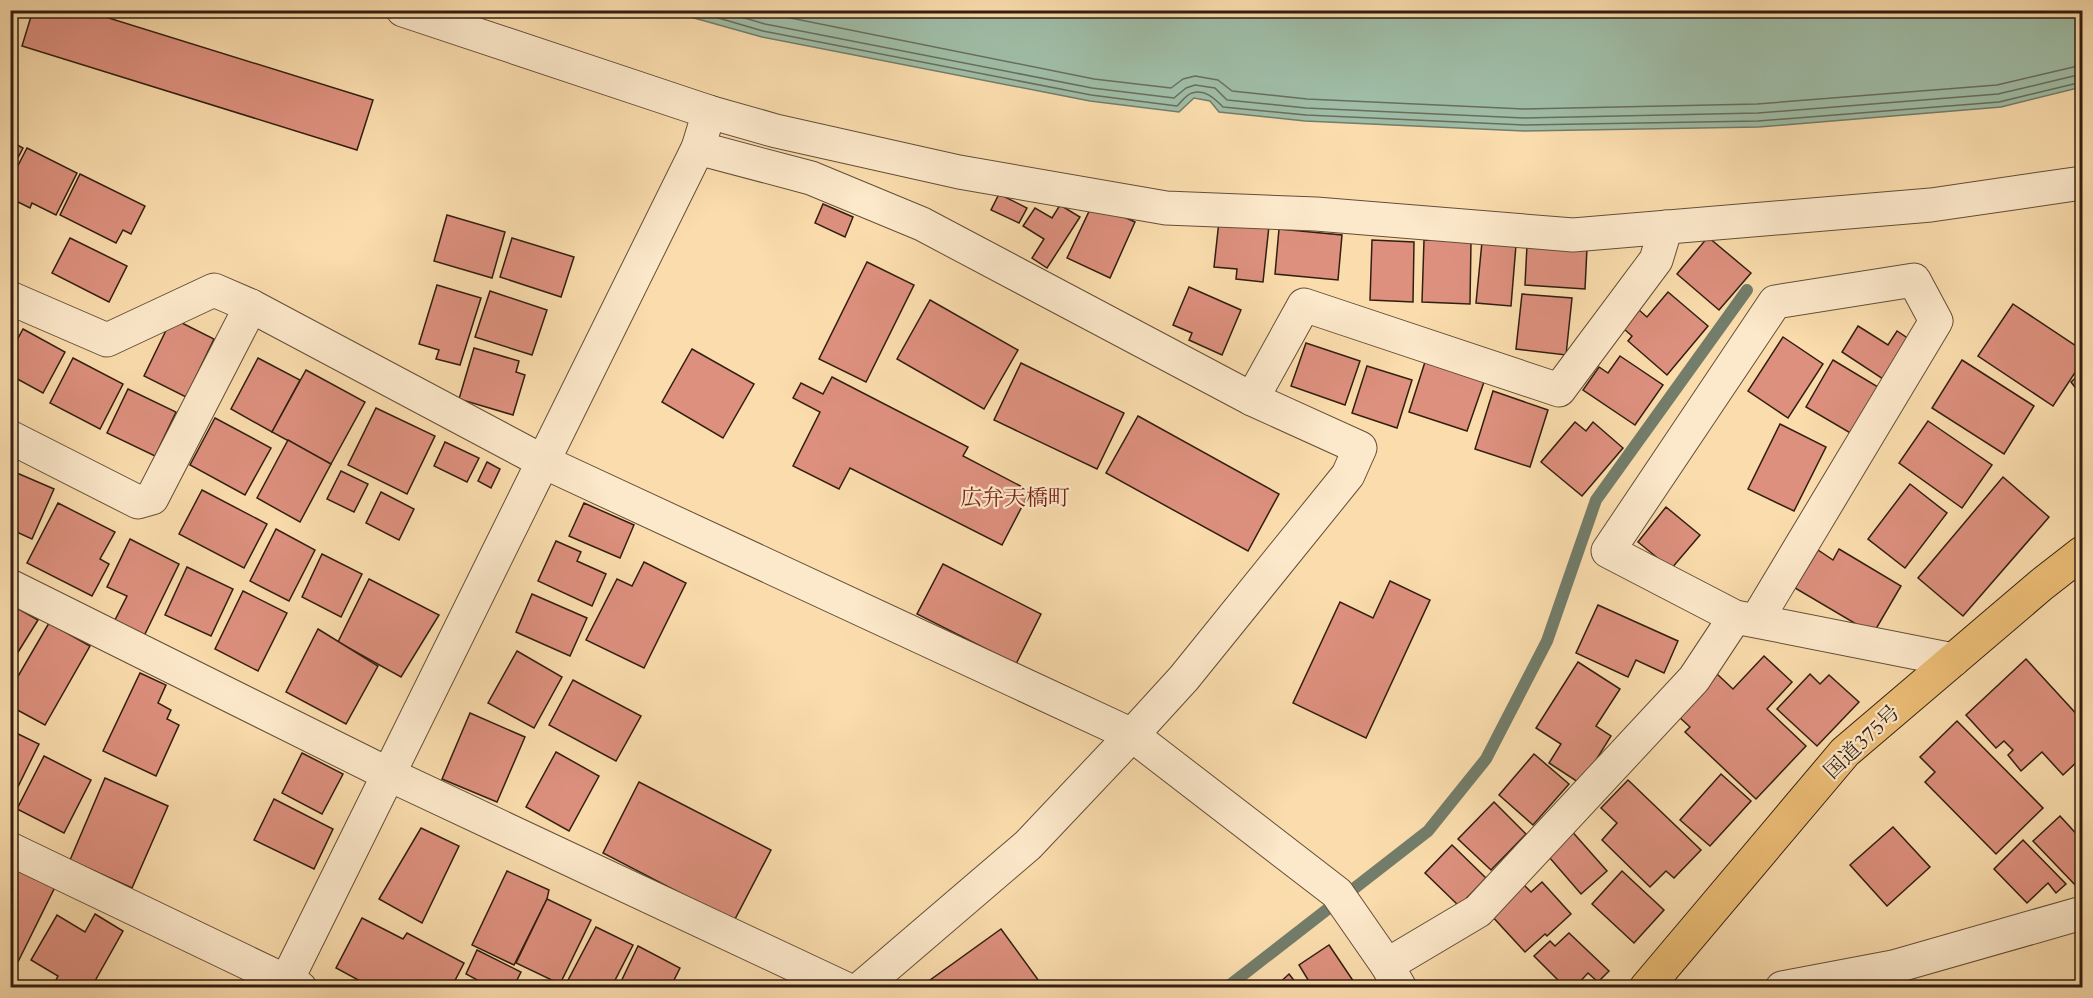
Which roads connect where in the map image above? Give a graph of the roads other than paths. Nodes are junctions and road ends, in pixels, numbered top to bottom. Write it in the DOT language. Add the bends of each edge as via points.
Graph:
graph roads {
  1 [pos="403,10"];
  2 [pos="709,112"];
  3 [pos="698,148"];
  4 [pos="2082,183"];
  5 [pos="1666,227"];
  6 [pos="10,298"];
  7 [pos="251,306"];
  8 [pos="1252,399"];
  9 [pos="10,437"];
  10 [pos="544,462"];
  11 [pos="2082,552"];
  12 [pos="10,586"];
  13 [pos="1745,619"];
  14 [pos="1953,660"];
  15 [pos="1132,735"];
  16 [pos="390,775"];
  17 [pos="10,849"];
  18 [pos="2082,914"];
  19 [pos="1394,976"];
  20 [pos="290,985"];
  21 [pos="844,987"];
  22 [pos="861,987"];
  23 [pos="1646,987"];
  24 [pos="1782,987"];
  1 -- 2 [label="street"];
  2 -- 3 [label="street"];
  2 -- 5 [label="street" via="959,172 1166,208 1316,214 1573,235"];
  3 -- 8 [label="street" via="812,178 922,224"];
  3 -- 10 [label="street"];
  4 -- 5 [label="street" via="1931,205"];
  5 -- 8 [label="street" via="1656,260 1559,390 1304,305"];
  6 -- 7 [label="street" via="107,340 214,290"];
  7 -- 9 [label="street" via="152,498 138,502"];
  7 -- 10 [label="street"];
  8 -- 15 [label="street" via="1360,448 1348,475 1184,678"];
  10 -- 15 [label="street"];
  10 -- 16 [label="street"];
  11 -- 14 [label="highway, 国道375号"];
  12 -- 16 [label="street"];
  13 -- 13 [label="street" via="1608,550 1775,302 1914,280 1936,321"];
  13 -- 14 [label="street"];
  13 -- 19 [label="street" via="1478,910"];
  14 -- 23 [label="highway, 国道375号" via="1845,752"];
  15 -- 19 [label="street" via="1337,893"];
  15 -- 22 [label="street" via="1028,845"];
  16 -- 20 [label="street"];
  16 -- 21 [label="street"];
  17 -- 20 [label="street"];
  18 -- 24 [label="street" via="1893,967"];
}
